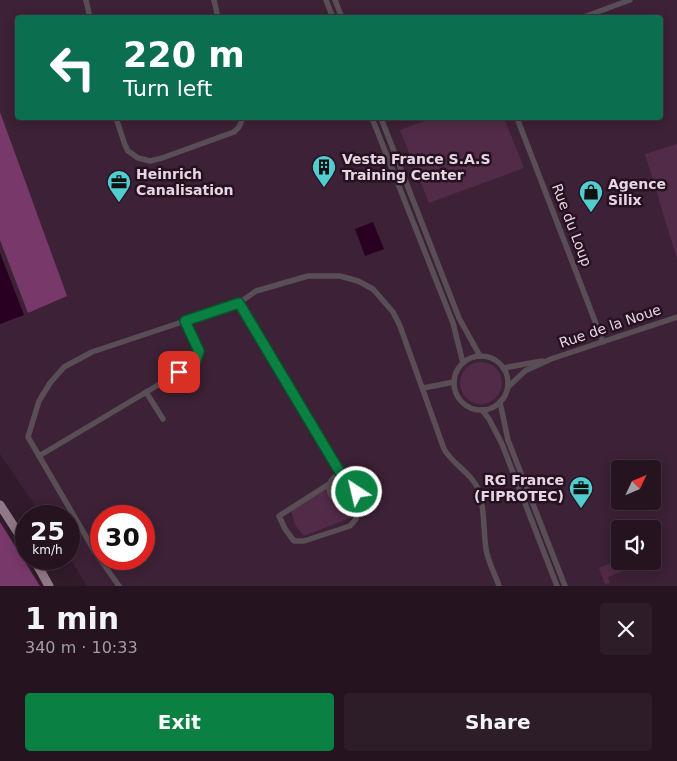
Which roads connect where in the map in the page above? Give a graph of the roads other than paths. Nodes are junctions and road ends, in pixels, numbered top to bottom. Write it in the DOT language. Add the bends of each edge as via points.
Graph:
graph roads {
  1 [pos="86,0"];
  2 [pos="214,0"];
  3 [pos="326,0"];
  4 [pos="335,0"];
  5 [pos="630,0"];
  6 [pos="89,15"];
  7 [pos="217,15"];
  8 [pos="332,15"];
  9 [pos="341,15"];
  10 [pos="589,15"];
  11 [pos="117,120"];
  12 [pos="242,120"];
  13 [pos="373,120"];
  14 [pos="381,120"];
  15 [pos="518,120"];
  16 [pos="239,303"];
  17 [pos="677,317"];
  18 [pos="185,321"];
  19 [pos="603,342"];
  20 [pos="480,356"];
  21 [pos="551,359"];
  22 [pos="463,363"];
  23 [pos="504,368"];
  24 [pos="454,382"];
  25 [pos="508,387"];
  26 [pos="423,388"];
  27 [pos="146,392"];
  28 [pos="500,402"];
  29 [pos="482,410"];
  30 [pos="163,420"];
  31 [pos="40,456"];
  32 [pos="341,474"];
  33 [pos="330,484"];
  34 [pos="354,498"];
  35 [pos="0,504"];
  36 [pos="15,528"];
  37 [pos="40,570"];
  38 [pos="49,586"];
  39 [pos="119,586"];
  40 [pos="499,586"];
  41 [pos="557,586"];
  42 [pos="565,586"];
  1 -- 6 [label="street"];
  2 -- 7 [label="street"];
  3 -- 8 [label="street"];
  4 -- 9 [label="street"];
  5 -- 10 [label="street"];
  11 -- 12 [label="street" via="128,151 150,161 234,132"];
  13 -- 22 [label="street" via="453,323"];
  14 -- 20 [label="street" via="459,318"];
  15 -- 19 [label="street, Rue du Loup"];
  16 -- 18 [label="street"];
  16 -- 26 [label="street" via="256,291 308,276 340,276 358,281 373,289 393,312"];
  16 -- 32 [label="street"];
  17 -- 19 [label="street, Rue de la Noue"];
  18 -- 27 [label="street" via="199,351 195,363"];
  18 -- 31 [label="street" via="92,352 64,367 39,401 28,437"];
  19 -- 21 [label="street, Rue de la Noue"];
  20 -- 22 [label="street"];
  20 -- 23 [label="street" via="493,359"];
  21 -- 23 [label="street"];
  21 -- 25 [label="street" via="525,371"];
  22 -- 24 [label="street"];
  23 -- 25 [label="street"];
  24 -- 26 [label="street"];
  24 -- 29 [label="street" via="462,402"];
  25 -- 28 [label="street"];
  26 -- 40 [label="street" via="448,456 471,477 478,490 488,555"];
  27 -- 30 [label="street"];
  27 -- 31 [label="street"];
  28 -- 29 [label="street"];
  28 -- 42 [label="street" via="508,440"];
  29 -- 41 [label="street" via="502,444"];
  31 -- 39 [label="street" via="95,552"];
  32 -- 33 [label="street"];
  32 -- 34 [label="street" via="356,482"];
  33 -- 34 [label="street" via="330,493 336,500 345,502"];
  33 -- 34 [label="street" via="279,516 294,541 304,541 350,526 356,519"];
  35 -- 36 [label="main road"];
  37 -- 38 [label="main road"];
}
